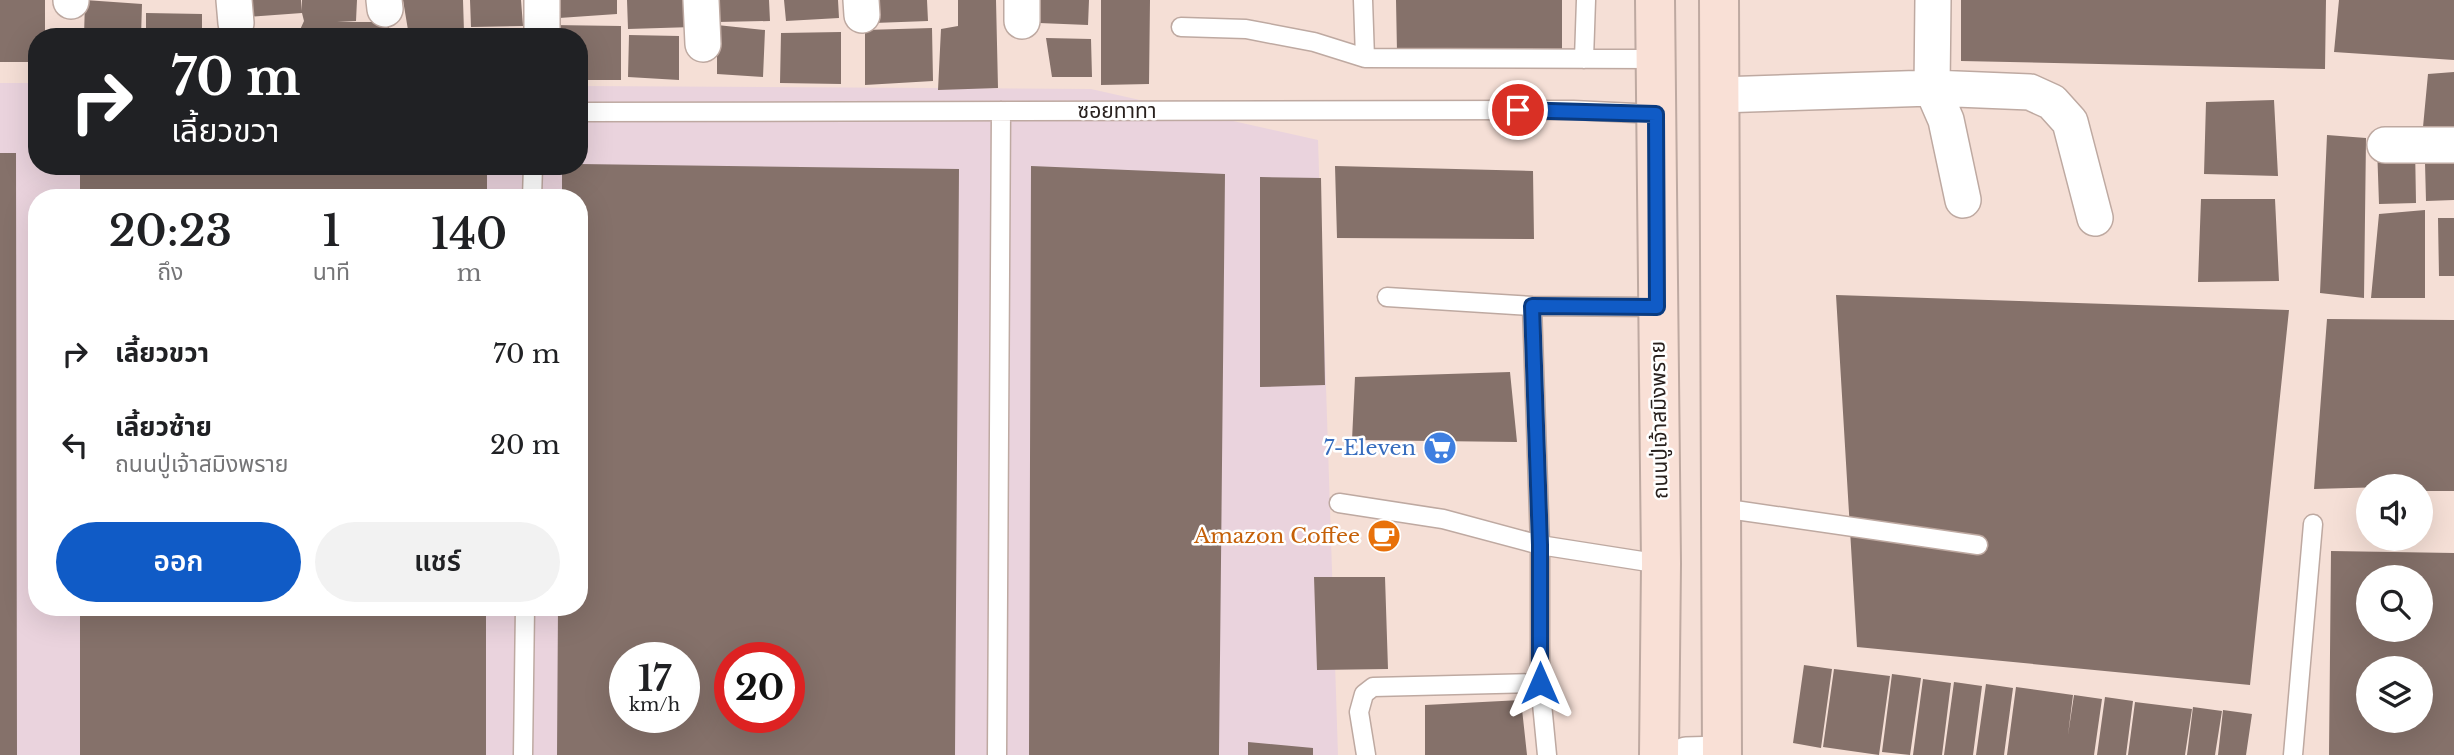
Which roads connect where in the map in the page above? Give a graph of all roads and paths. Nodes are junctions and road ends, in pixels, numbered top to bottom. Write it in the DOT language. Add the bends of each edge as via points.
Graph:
graph roads {
  1 [pos="542,0"];
  2 [pos="701,0"];
  3 [pos="1363,0"];
  4 [pos="1586,0"];
  5 [pos="1655,0"];
  6 [pos="1719,0"];
  7 [pos="1933,0"];
  8 [pos="1181,27"];
  9 [pos="542,28"];
  10 [pos="703,44"];
  11 [pos="1365,58"];
  12 [pos="1584,59"];
  13 [pos="1655,59"];
  14 [pos="1932,88"];
  15 [pos="1719,95"];
  16 [pos="1001,111"];
  17 [pos="588,113"];
  18 [pos="1656,114"];
  19 [pos="2385,145"];
  20 [pos="2454,145"];
  21 [pos="1963,200"];
  22 [pos="2095,218"];
  23 [pos="1387,298"];
  24 [pos="1532,306"];
  25 [pos="1657,307"];
  26 [pos="1339,503"];
  27 [pos="1721,508"];
  28 [pos="2313,524"];
  29 [pos="1540,545"];
  30 [pos="1978,545"];
  31 [pos="1661,564"];
  32 [pos="525,616"];
  33 [pos="1540,683"];
  34 [pos="523,755"];
  35 [pos="998,755"];
  36 [pos="1366,755"];
  37 [pos="1547,755"];
  38 [pos="1659,755"];
  39 [pos="1686,755"];
  40 [pos="1722,755"];
  41 [pos="1730,755"];
  42 [pos="2293,755"];
  1 -- 9 [label="street"];
  2 -- 10 [label="street"];
  3 -- 11 [label="lane"];
  4 -- 12 [label="lane"];
  5 -- 13 [label="main road, ถนนปู่เจ้าสมิงพราย"];
  6 -- 15 [label="main road"];
  7 -- 14 [label="street"];
  8 -- 11 [label="lane" via="1246,29"];
  11 -- 12 [label="lane"];
  12 -- 13 [label="lane"];
  13 -- 18 [label="main road, ถนนปู่เจ้าสมิงพราย"];
  14 -- 15 [label="street"];
  14 -- 21 [label="street" via="1946,120"];
  14 -- 22 [label="street" via="2030,92 2052,102 2070,122"];
  15 -- 27 [label="main road"];
  16 -- 17 [label="lane, ซอยทาทา"];
  16 -- 18 [label="lane, ซอยทาทา" via="1573,110"];
  16 -- 35 [label="lane"];
  18 -- 25 [label="main road, ถนนปู่เจ้าสมิงพราย"];
  19 -- 20 [label="street"];
  23 -- 24 [label="lane"];
  24 -- 25 [label="lane"];
  24 -- 29 [label="lane"];
  25 -- 31 [label="main road, ถนนปู่เจ้าสมิงพราย"];
  26 -- 29 [label="lane" via="1443,519"];
  27 -- 30 [label="lane"];
  27 -- 40 [label="main road"];
  28 -- 42 [label="lane"];
  29 -- 31 [label="lane"];
  29 -- 33 [label="lane"];
  31 -- 38 [label="main road, ถนนปู่เจ้าสมิงพราย"];
  32 -- 34 [label="lane"];
  33 -- 36 [label="lane" via="1373,688 1364,694 1359,712"];
  33 -- 37 [label="lane"];
  39 -- 40 [label="street"];
  40 -- 41 [label="lane"];
}
